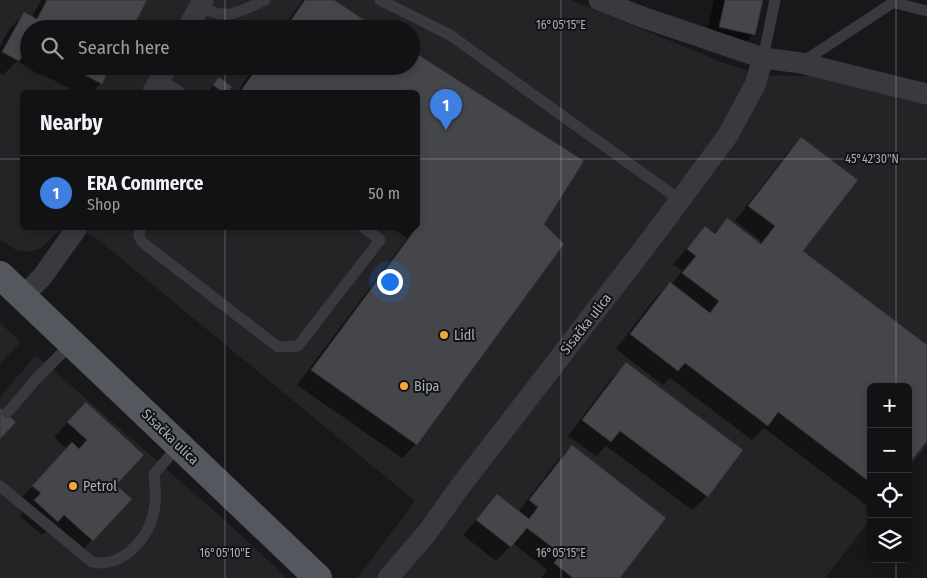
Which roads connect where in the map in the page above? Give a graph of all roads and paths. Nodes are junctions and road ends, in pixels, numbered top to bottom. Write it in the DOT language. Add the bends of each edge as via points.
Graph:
graph roads {
  1 [pos="265,0"];
  2 [pos="380,0"];
  3 [pos="599,0"];
  4 [pos="775,0"];
  5 [pos="896,1"];
  6 [pos="201,3"];
  7 [pos="927,12"];
  8 [pos="192,20"];
  9 [pos="763,58"];
  10 [pos="802,63"];
  11 [pos="160,79"];
  12 [pos="177,90"];
  13 [pos="927,94"];
  14 [pos="680,200"];
  15 [pos="76,230"];
  16 [pos="140,230"];
  17 [pos="367,230"];
  18 [pos="8,287"];
  19 [pos="72,343"];
  20 [pos="6,414"];
  21 [pos="178,445"];
  22 [pos="0,486"];
  23 [pos="318,578"];
  24 [pos="388,578"];
  1 -- 6 [label="lane" via="236,14 216,16"];
  2 -- 14 [label="lane" via="450,35"];
  3 -- 9 [label="street"];
  4 -- 9 [label="lane"];
  5 -- 7 [label="lane"];
  5 -- 10 [label="lane"];
  6 -- 8 [label="street"];
  9 -- 10 [label="street"];
  9 -- 14 [label="street, Sisačka ulica" via="744,109"];
  10 -- 13 [label="street"];
  11 -- 12 [label="lane"];
  14 -- 24 [label="street, Sisačka ulica" via="427,533"];
  15 -- 18 [label="street, Sisačka ulica" via="42,277"];
  16 -- 17 [label="lane" via="142,242 278,347 291,347 298,346 380,240"];
  18 -- 19 [label="main road, Sisačka ulica"];
  19 -- 20 [label="lane"];
  19 -- 21 [label="main road, Sisačka ulica"];
  21 -- 22 [label="lane" via="154,474 155,506 151,522 141,539 126,554 108,563 92,562"];
  21 -- 23 [label="main road, Sisačka ulica"];
}
